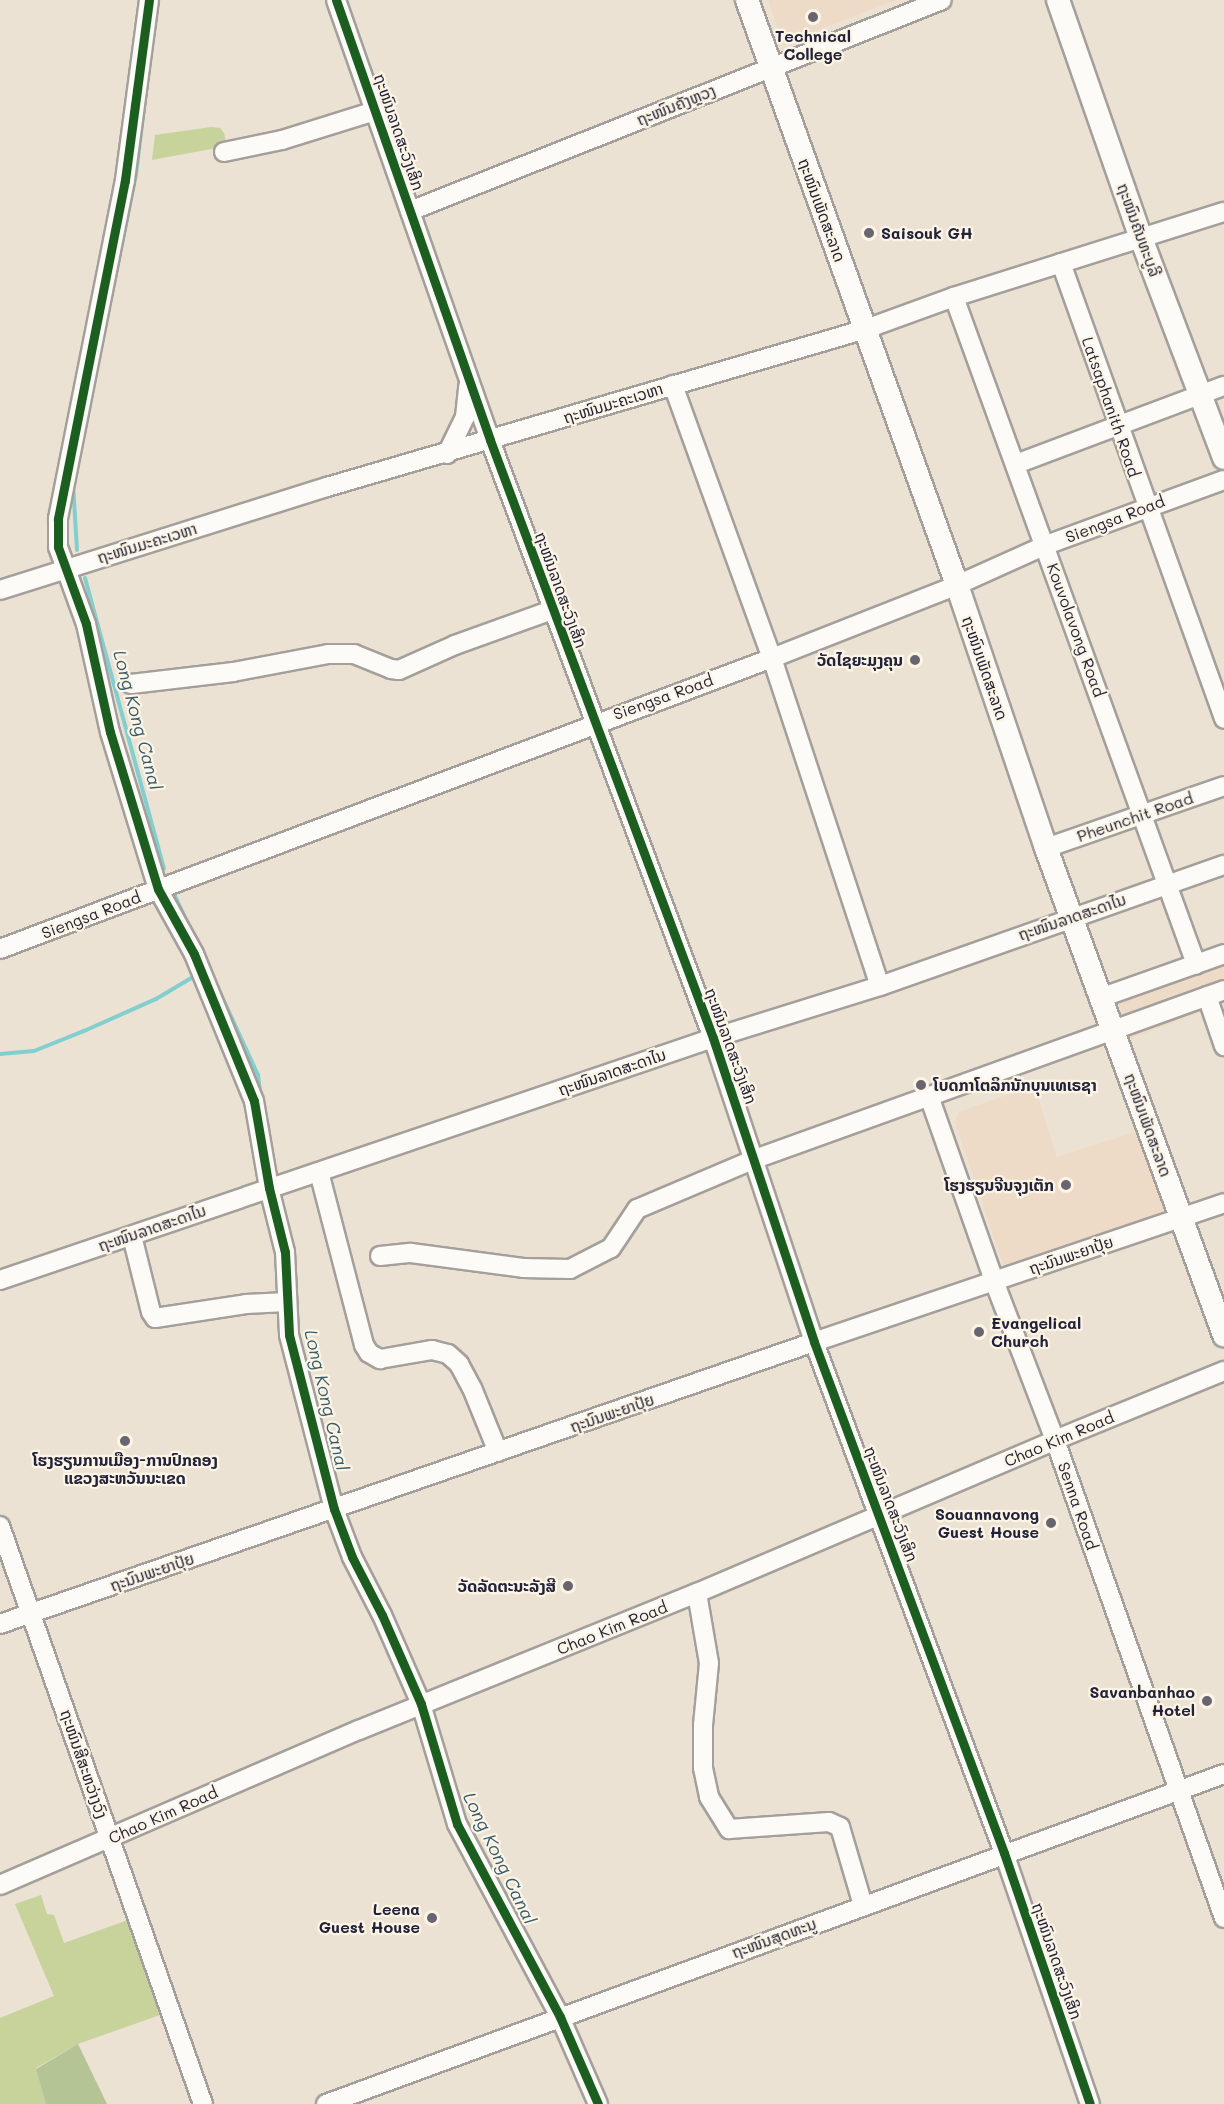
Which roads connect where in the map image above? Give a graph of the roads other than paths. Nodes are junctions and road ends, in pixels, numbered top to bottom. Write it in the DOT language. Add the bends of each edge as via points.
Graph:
graph roads {
  1 [pos="149,0"];
  2 [pos="336,0"];
  3 [pos="747,0"];
  4 [pos="942,0"];
  5 [pos="1058,0"];
  6 [pos="769,69"];
  7 [pos="375,111"];
  8 [pos="224,152"];
  9 [pos="410,212"];
  10 [pos="1224,212"];
  11 [pos="1141,238"];
  12 [pos="1061,263"];
  13 [pos="954,297"];
  14 [pos="866,329"];
  15 [pos="467,375"];
  16 [pos="673,385"];
  17 [pos="1224,386"];
  18 [pos="1200,395"];
  19 [pos="1118,426"];
  20 [pos="490,440"];
  21 [pos="447,454"];
  22 [pos="1224,458"];
  23 [pos="1016,464"];
  24 [pos="1224,480"];
  25 [pos="1146,507"];
  26 [pos="1046,545"];
  27 [pos="66,568"];
  28 [pos="957,585"];
  29 [pos="0,590"];
  30 [pos="552,610"];
  31 [pos="772,658"];
  32 [pos="131,684"];
  33 [pos="1224,719"];
  34 [pos="594,723"];
  35 [pos="1224,786"];
  36 [pos="1143,814"];
  37 [pos="1046,848"];
  38 [pos="1224,865"];
  39 [pos="1167,884"];
  40 [pos="158,889"];
  41 [pos="1072,917"];
  42 [pos="0,949"];
  43 [pos="1224,954"];
  44 [pos="1196,964"];
  45 [pos="880,986"];
  46 [pos="1216,993"];
  47 [pos="1100,998"];
  48 [pos="1114,1031"];
  49 [pos="713,1038"];
  50 [pos="1224,1046"];
  51 [pos="929,1096"];
  52 [pos="755,1159"];
  53 [pos="319,1172"];
  54 [pos="269,1188"];
  55 [pos="1224,1203"];
  56 [pos="1181,1217"];
  57 [pos="132,1236"];
  58 [pos="380,1256"];
  59 [pos="0,1280"];
  60 [pos="994,1281"];
  61 [pos="287,1302"];
  62 [pos="1224,1335"];
  63 [pos="814,1342"];
  64 [pos="1224,1371"];
  65 [pos="1055,1440"];
  66 [pos="498,1452"];
  67 [pos="334,1509"];
  68 [pos="880,1516"];
  69 [pos="0,1526"];
  70 [pos="697,1593"];
  71 [pos="32,1613"];
  72 [pos="0,1624"];
  73 [pos="421,1704"];
  74 [pos="1224,1774"];
  75 [pos="1177,1790"];
  76 [pos="110,1838"];
  77 [pos="1004,1853"];
  78 [pos="0,1885"];
  79 [pos="863,1905"];
  80 [pos="1224,1918"];
  81 [pos="560,2017"];
  82 [pos="203,2104"];
  83 [pos="326,2104"];
  84 [pos="598,2104"];
  85 [pos="1090,2104"];
  1 -- 27 [label="street" via="125,180 58,519 58,547"];
  2 -- 7 [label="street, ຖະໜົນລາດສະວົງເສິກ"];
  3 -- 6 [label="main road, ຖະໜົນເພັດສະລາດ"];
  4 -- 6 [label="street, ຖະໜົນຄັງຫຼວງ"];
  5 -- 11 [label="main road, ຖະໜົນຄັນທະບູລີ"];
  6 -- 9 [label="street, ຖະໜົນຄັງຫຼວງ"];
  6 -- 14 [label="main road, ຖະໜົນເພັດສະລາດ"];
  7 -- 8 [label="street" via="282,140"];
  7 -- 9 [label="street, ຖະໜົນລາດສະວົງເສິກ"];
  9 -- 15 [label="street, ຖະໜົນລາດສະວົງເສິກ"];
  10 -- 11 [label="street, ຖະໜົນມະຄະເວຫາ"];
  11 -- 12 [label="street, ຖະໜົນມະຄະເວຫາ"];
  11 -- 18 [label="main road, ຖະໜົນຄັນທະບູລີ"];
  12 -- 13 [label="street, ຖະໜົນມະຄະເວຫາ"];
  12 -- 19 [label="street, Latsaphanith Road"];
  13 -- 14 [label="street, ຖະໜົນມະຄະເວຫາ"];
  13 -- 23 [label="street, Kouvolavong Road"];
  14 -- 16 [label="street, ຖະໜົນມະຄະເວຫາ"];
  14 -- 28 [label="main road, ຖະໜົນເພັດສະລາດ"];
  15 -- 20 [label="street, ຖະໜົນລາດສະວົງເສິກ"];
  15 -- 21 [label="street" via="465,417"];
  16 -- 20 [label="street, ຖະໜົນມະຄະເວຫາ"];
  16 -- 31 [label="street"];
  17 -- 18 [label="street"];
  18 -- 19 [label="street"];
  18 -- 22 [label="main road, ຖະໜົນຄັນທະບູລີ"];
  19 -- 23 [label="street"];
  19 -- 25 [label="street, Latsaphanith Road"];
  20 -- 21 [label="street, ຖະໜົນມະຄະເວຫາ"];
  20 -- 30 [label="street, ຖະໜົນລາດສະວົງເສິກ"];
  21 -- 27 [label="street, ຖະໜົນມະຄະເວຫາ"];
  23 -- 26 [label="street, Kouvolavong Road"];
  24 -- 25 [label="street, Siengsa Road"];
  25 -- 26 [label="street, Siengsa Road"];
  25 -- 33 [label="street, Latsaphanith Road"];
  26 -- 28 [label="street, Siengsa Road"];
  26 -- 36 [label="street, Kouvolavong Road"];
  27 -- 29 [label="street, ຖະໜົນມະຄະເວຫາ"];
  27 -- 40 [label="street" via="86,624 111,732"];
  28 -- 31 [label="street, Siengsa Road"];
  28 -- 37 [label="main road, ຖະໜົນເພັດສະລາດ"];
  30 -- 32 [label="street" via="399,669 354,654 328,654 234,672"];
  30 -- 34 [label="street, ຖະໜົນລາດສະວົງເສິກ"];
  31 -- 34 [label="street, Siengsa Road"];
  31 -- 45 [label="street"];
  34 -- 40 [label="street, Siengsa Road"];
  34 -- 49 [label="street, ຖະໜົນລາດສະວົງເສິກ"];
  35 -- 36 [label="street, Pheunchit Road"];
  36 -- 37 [label="street, Pheunchit Road"];
  36 -- 39 [label="street, Kouvolavong Road"];
  37 -- 41 [label="main road, ຖະໜົນເພັດສະລາດ"];
  38 -- 39 [label="street, ຖະໜົນລາດສະດາໄນ"];
  39 -- 41 [label="street, ຖະໜົນລາດສະດາໄນ"];
  39 -- 44 [label="street, Kouvolavong Road"];
  40 -- 42 [label="street, Siengsa Road"];
  40 -- 54 [label="street" via="194,954 254,1101"];
  41 -- 45 [label="street, ຖະໜົນລາດສະດາໄນ"];
  41 -- 47 [label="main road, ຖະໜົນເພັດສະລາດ"];
  43 -- 44 [label="street"];
  44 -- 47 [label="street"];
  45 -- 49 [label="street, ຖະໜົນລາດສະດາໄນ"];
  46 -- 48 [label="street"];
  46 -- 50 [label="street"];
  47 -- 48 [label="main road, ຖະໜົນເພັດສະລາດ"];
  48 -- 51 [label="street"];
  48 -- 56 [label="main road, ຖະໜົນເພັດສະລາດ"];
  49 -- 52 [label="street, ຖະໜົນລາດສະວົງເສິກ"];
  49 -- 53 [label="street, ຖະໜົນລາດສະດາໄນ"];
  51 -- 52 [label="street"];
  51 -- 60 [label="street, Senna Road"];
  52 -- 58 [label="street" via="637,1209 611,1248 570,1269 523,1268 411,1253"];
  52 -- 63 [label="street, ຖະໜົນລາດສະວົງເສິກ"];
  53 -- 54 [label="street, ຖະໜົນລາດສະດາໄນ"];
  53 -- 66 [label="street" via="369,1353 380,1359 432,1350 448,1354 459,1364 472,1388"];
  54 -- 57 [label="street, ຖະໜົນລາດສະດາໄນ"];
  54 -- 61 [label="street" via="285,1252"];
  55 -- 56 [label="street, ຖະນົນພະຍາປຸ້ຍ"];
  56 -- 60 [label="street, ຖະນົນພະຍາປຸ້ຍ"];
  56 -- 62 [label="main road, ຖະໜົນເພັດສະລາດ"];
  57 -- 59 [label="street, ຖະໜົນລາດສະດາໄນ"];
  57 -- 61 [label="street" via="155,1318"];
  60 -- 63 [label="street, ຖະນົນພະຍາປຸ້ຍ"];
  60 -- 65 [label="street, Senna Road"];
  61 -- 67 [label="street" via="289,1335"];
  63 -- 66 [label="street, ຖະນົນພະຍາປຸ້ຍ"];
  63 -- 68 [label="street, ຖະໜົນລາດສະວົງເສິກ"];
  64 -- 65 [label="street, Chao Kim Road"];
  65 -- 68 [label="street, Chao Kim Road"];
  65 -- 75 [label="street, Senna Road"];
  66 -- 67 [label="street, ຖະນົນພະຍາປຸ້ຍ"];
  67 -- 71 [label="street, ຖະນົນພະຍາປຸ້ຍ"];
  67 -- 73 [label="street" via="352,1557"];
  68 -- 70 [label="street, Chao Kim Road"];
  68 -- 77 [label="street, ຖະໜົນລາດສະວົງເສິກ"];
  69 -- 71 [label="street, ຖະໜົນສີສະຫວ່າງວົງ"];
  70 -- 73 [label="street, Chao Kim Road"];
  70 -- 79 [label="street" via="709,1663 703,1768 709,1797 729,1829 829,1822 840,1827"];
  71 -- 72 [label="street, ຖະນົນພະຍາປຸ້ຍ"];
  71 -- 76 [label="street, ຖະໜົນສີສະຫວ່າງວົງ"];
  73 -- 76 [label="street, Chao Kim Road"];
  73 -- 81 [label="street" via="457,1824"];
  74 -- 75 [label="street, ຖະໜົນສຸດທະນູ"];
  75 -- 77 [label="street, ຖະໜົນສຸດທະນູ"];
  75 -- 80 [label="street, Senna Road"];
  76 -- 78 [label="street, Chao Kim Road"];
  76 -- 82 [label="street, ຖະໜົນສີສະຫວ່າງວົງ"];
  77 -- 79 [label="street, ຖະໜົນສຸດທະນູ"];
  77 -- 85 [label="street, ຖະໜົນລາດສະວົງເສິກ"];
  79 -- 81 [label="street, ຖະໜົນສຸດທະນູ"];
  81 -- 83 [label="street, ຖະໜົນສຸດທະນູ"];
  81 -- 84 [label="street"];
}
